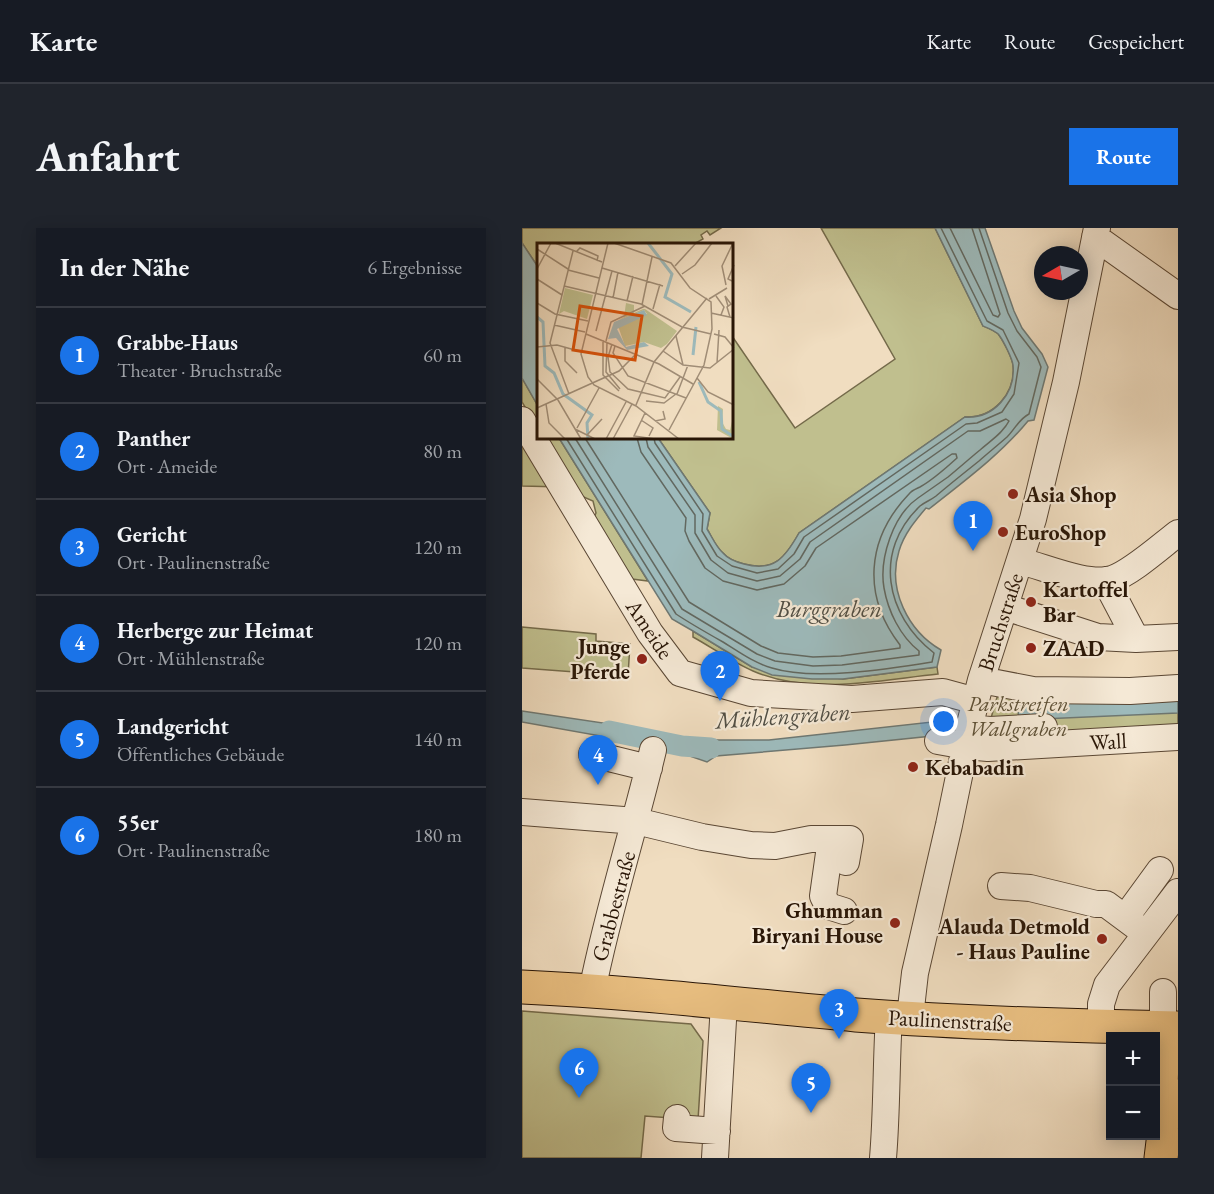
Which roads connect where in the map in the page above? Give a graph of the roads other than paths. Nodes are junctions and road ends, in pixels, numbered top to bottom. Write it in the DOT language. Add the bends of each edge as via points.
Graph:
graph roads {
  1 [pos="1096,232"];
  2 [pos="1178,296"];
  3 [pos="522,420"];
  4 [pos="1178,533"];
  5 [pos="1020,561"];
  6 [pos="1105,580"];
  7 [pos="1015,610"];
  8 [pos="1178,637"];
  9 [pos="1136,639"];
  10 [pos="981,683"];
  11 [pos="1178,688"];
  12 [pos="1178,721"];
  13 [pos="968,737"];
  14 [pos="1178,737"];
  15 [pos="938,741"];
  16 [pos="592,754"];
  17 [pos="522,812"];
  18 [pos="636,821"];
  19 [pos="831,839"];
  20 [pos="846,862"];
  21 [pos="1160,870"];
  22 [pos="1001,886"];
  23 [pos="1178,892"];
  24 [pos="844,911"];
  25 [pos="1135,926"];
  26 [pos="522,987"];
  27 [pos="592,991"];
  28 [pos="1163,992"];
  29 [pos="724,1003"];
  30 [pos="900,1017"];
  31 [pos="1173,1026"];
  32 [pos="1101,1027"];
  33 [pos="1172,1104"];
  34 [pos="677,1118"];
  35 [pos="717,1131"];
  36 [pos="715,1158"];
  37 [pos="882,1158"];
  38 [pos="1161,1158"];
  1 -- 2 [label="street"];
  1 -- 5 [label="street, Bruchstraße" via="1066,382"];
  3 -- 10 [label="street, Ameide" via="650,633 680,673 751,693 852,699 942,692"];
  4 -- 6 [label="street" via="1125,573"];
  5 -- 6 [label="street" via="1091,580"];
  5 -- 7 [label="street, Bruchstraße"];
  6 -- 9 [label="street"];
  7 -- 9 [label="street" via="1098,637"];
  7 -- 10 [label="street, Bruchstraße"];
  8 -- 9 [label="street"];
  10 -- 11 [label="street, Ameide" via="1033,690"];
  10 -- 13 [label="street, Bruchstraße"];
  12 -- 13 [label="street, Wall" via="990,730"];
  13 -- 14 [label="street, Wall" via="988,748"];
  13 -- 15 [label="street"];
  13 -- 30 [label="street, Bruchstraße" via="915,973"];
  16 -- 18 [label="street, Grabbestraße" via="651,759"];
  17 -- 18 [label="street"];
  18 -- 19 [label="street, Grabbestraße" via="751,844 775,846"];
  18 -- 27 [label="street, Grabbestraße" via="600,948"];
  19 -- 20 [label="street" via="850,839"];
  19 -- 24 [label="street" via="823,896 828,906"];
  21 -- 25 [label="street"];
  22 -- 25 [label="street" via="1107,903"];
  23 -- 25 [label="street"];
  25 -- 32 [label="street" via="1107,985 1101,1004"];
  26 -- 27 [label="main road, Paulinenstraße"];
  27 -- 29 [label="main road, Paulinenstraße"];
  28 -- 31 [label="street"];
  29 -- 30 [label="main road, Paulinenstraße"];
  29 -- 35 [label="street"];
  30 -- 32 [label="main road, Paulinenstraße"];
  30 -- 37 [label="street, Bruchstraße" via="885,1075 887,1105"];
  31 -- 32 [label="main road, Paulinenstraße"];
  31 -- 33 [label="main road" via="1161,1089"];
  33 -- 38 [label="main road"];
  34 -- 35 [label="street" via="676,1128"];
  35 -- 36 [label="street"];
}
